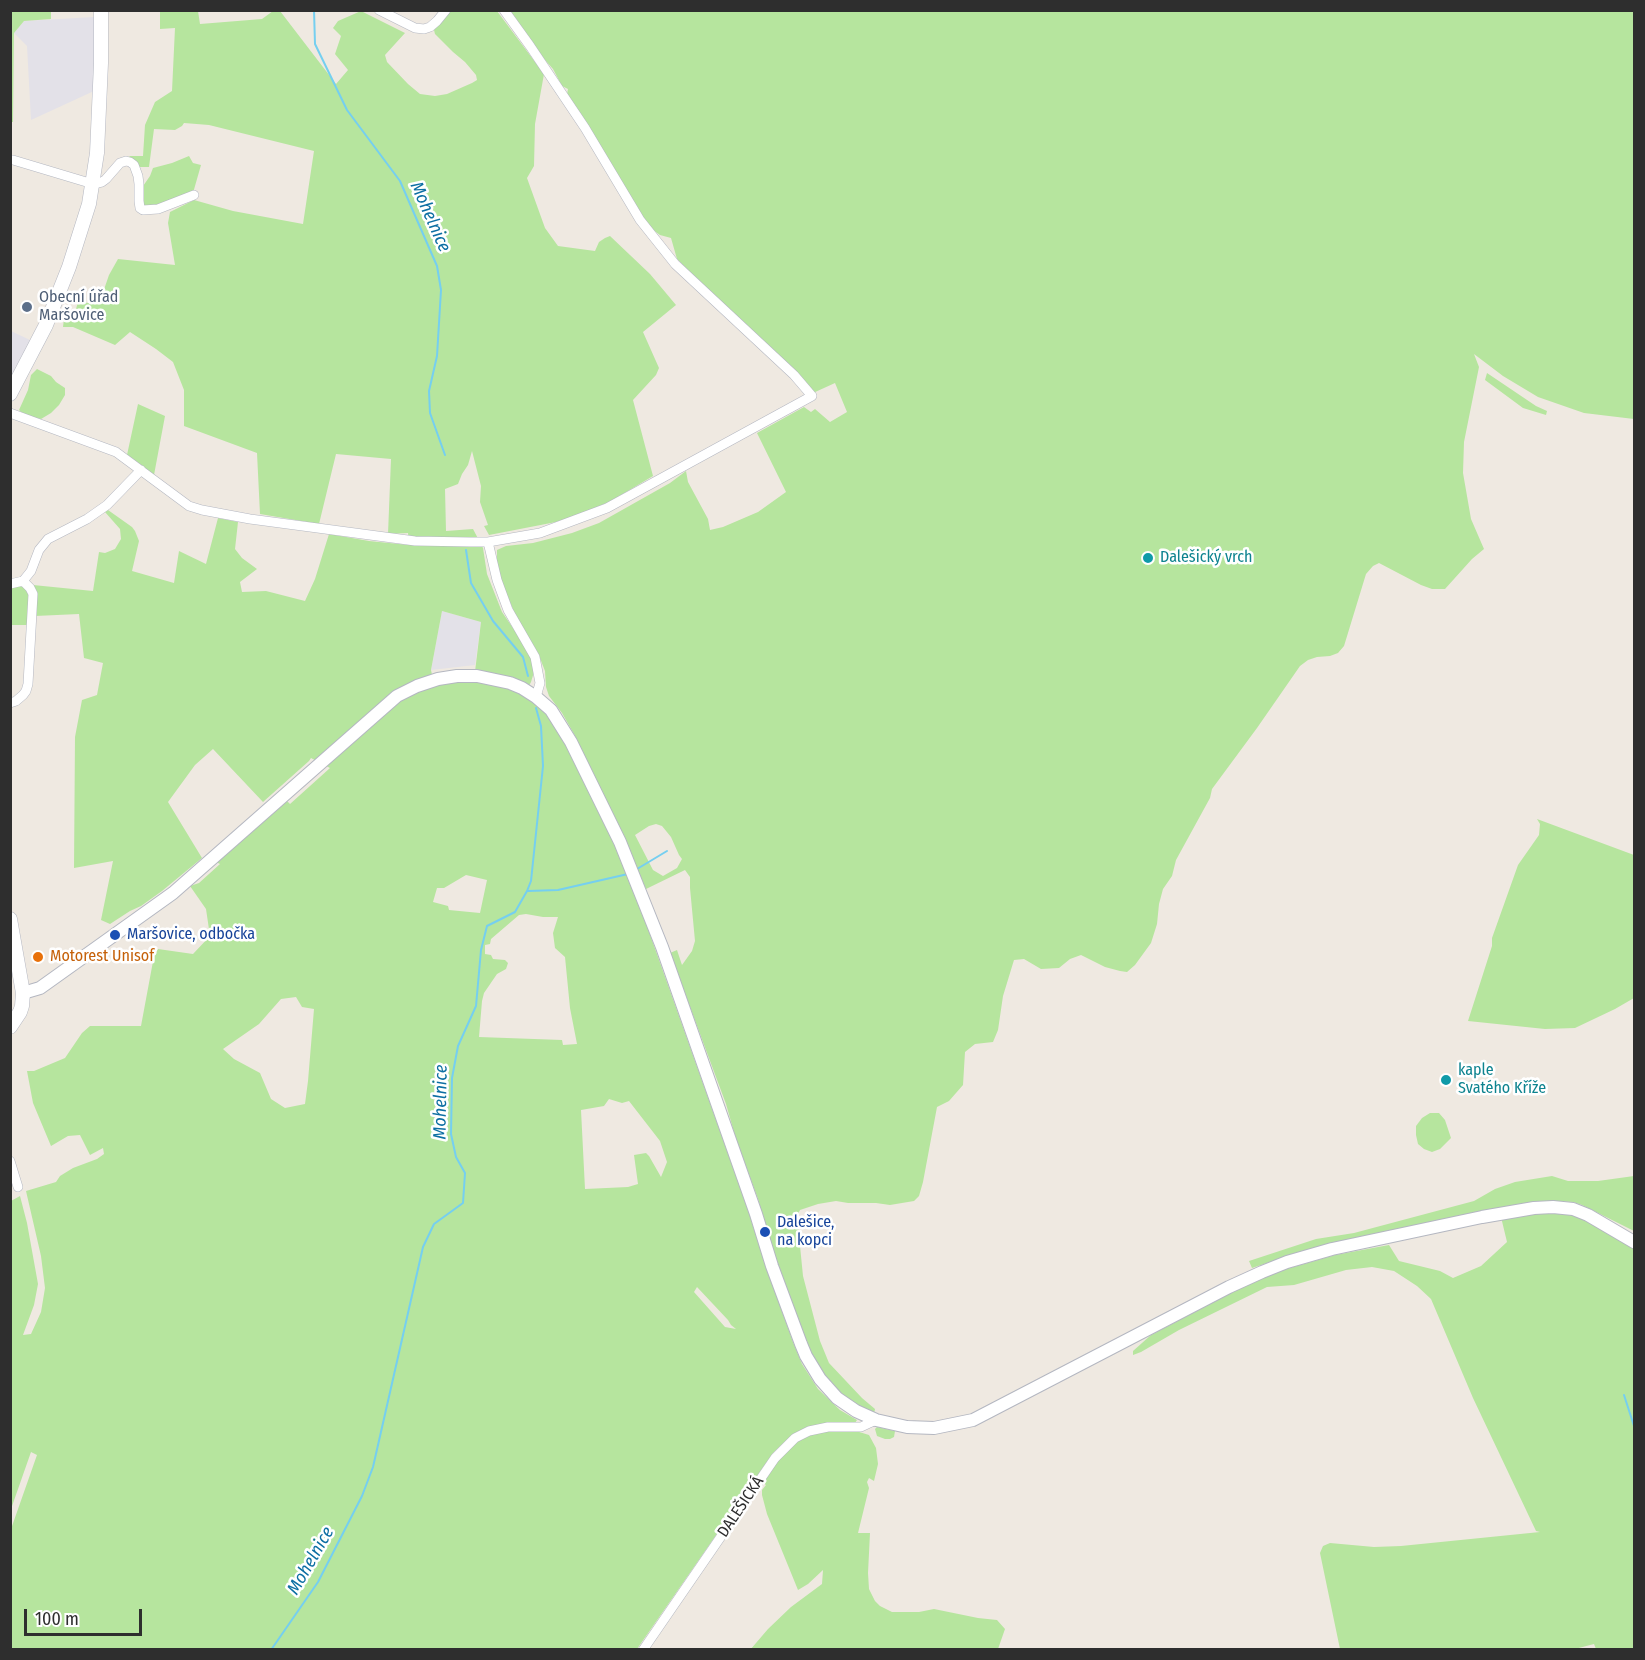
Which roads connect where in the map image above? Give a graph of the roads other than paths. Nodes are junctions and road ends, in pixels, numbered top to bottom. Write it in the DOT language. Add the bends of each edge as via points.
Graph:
graph roads {
  1 [pos="101,10"];
  2 [pos="380,10"];
  3 [pos="446,10"];
  4 [pos="504,10"];
  5 [pos="10,160"];
  6 [pos="93,184"];
  7 [pos="195,195"];
  8 [pos="10,393"];
  9 [pos="10,413"];
  10 [pos="141,470"];
  11 [pos="488,542"];
  12 [pos="23,581"];
  13 [pos="10,584"];
  14 [pos="537,697"];
  15 [pos="10,703"];
  16 [pos="10,919"];
  17 [pos="23,993"];
  18 [pos="10,1028"];
  19 [pos="10,1161"];
  20 [pos="18,1187"];
  21 [pos="1635,1242"];
  22 [pos="876,1420"];
  23 [pos="643,1650"];
  1 -- 6 [label="main road" via="100,111"];
  2 -- 3 [label="street" via="420,29 430,27"];
  4 -- 11 [label="street" via="585,128 640,220 675,264 812,396 607,508 540,533"];
  5 -- 6 [label="street"];
  6 -- 7 [label="street" via="102,182 126,161 134,165 143,210 158,209"];
  6 -- 8 [label="main road" via="57,299"];
  9 -- 10 [label="street" via="116,452"];
  10 -- 11 [label="street" via="189,506 202,510 415,541"];
  10 -- 12 [label="street" via="107,506 48,539"];
  11 -- 14 [label="street" via="508,610 536,657 540,683"];
  12 -- 13 [label="street"];
  12 -- 15 [label="street" via="33,594 28,684 23,696"];
  14 -- 17 [label="street" via="510,683 467,675 427,682 397,696 173,893 40,988"];
  14 -- 22 [label="street" via="551,710 571,742 620,842 666,958 806,1356 837,1398"];
  16 -- 17 [label="main road"];
  17 -- 18 [label="main road" via="20,1012"];
  19 -- 20 [label="street"];
  21 -- 22 [label="street" via="1588,1215 1553,1207 1482,1217 1332,1249 1287,1262 1229,1287 973,1420 933,1428"];
  22 -- 23 [label="street, DALEŠICKÁ" via="861,1427 809,1431 795,1438 775,1458"];
}
